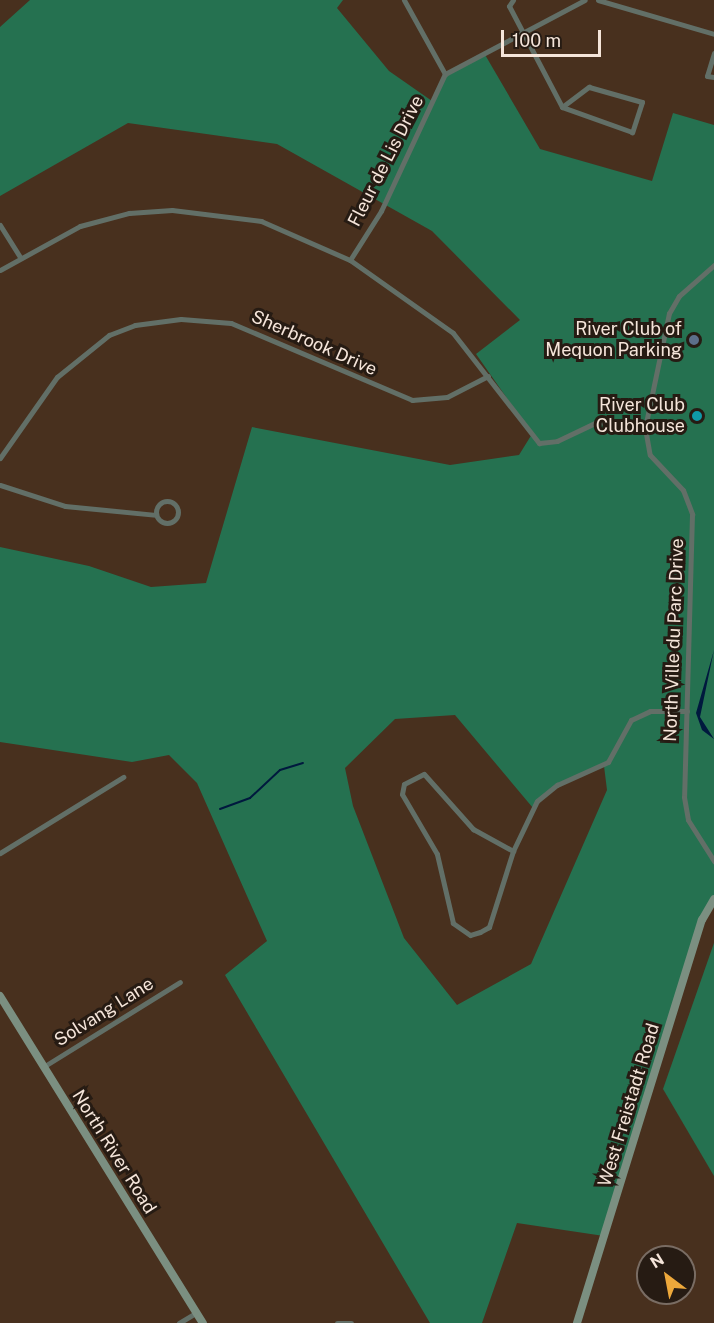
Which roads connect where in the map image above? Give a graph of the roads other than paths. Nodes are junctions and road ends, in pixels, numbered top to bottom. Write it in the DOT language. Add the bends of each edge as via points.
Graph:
graph roads {
  1 [pos="404,0"];
  2 [pos="513,0"];
  3 [pos="585,0"];
  4 [pos="598,0"];
  5 [pos="523,31"];
  6 [pos="714,34"];
  7 [pos="714,53"];
  8 [pos="445,74"];
  9 [pos="714,77"];
  10 [pos="562,107"];
  11 [pos="0,225"];
  12 [pos="20,257"];
  13 [pos="351,260"];
  14 [pos="714,265"];
  15 [pos="0,270"];
  16 [pos="488,376"];
  17 [pos="645,428"];
  18 [pos="0,458"];
  19 [pos="0,485"];
  20 [pos="156,515"];
  21 [pos="687,711"];
  22 [pos="123,777"];
  23 [pos="513,851"];
  24 [pos="0,853"];
  25 [pos="714,861"];
  26 [pos="714,899"];
  27 [pos="180,982"];
  28 [pos="0,996"];
  29 [pos="43,1067"];
  30 [pos="196,1312"];
  31 [pos="179,1323"];
  32 [pos="203,1323"];
  33 [pos="337,1323"];
  34 [pos="351,1323"];
  35 [pos="577,1323"];
  1 -- 8 [label="street"];
  2 -- 5 [label="street" via="509,6"];
  3 -- 5 [label="street"];
  4 -- 6 [label="street"];
  5 -- 8 [label="street"];
  5 -- 10 [label="street"];
  7 -- 9 [label="street" via="707,76"];
  8 -- 13 [label="street, Fleur de Lis Drive" via="381,211"];
  10 -- 10 [label="street" via="632,132 642,102 589,87"];
  11 -- 12 [label="street"];
  12 -- 13 [label="street" via="80,226 129,213 172,210 261,221"];
  12 -- 15 [label="street"];
  13 -- 16 [label="street" via="453,333"];
  14 -- 17 [label="street" via="679,296 669,313"];
  16 -- 17 [label="street" via="539,443 557,441 597,422"];
  16 -- 18 [label="street, Sherbrook Drive" via="447,397 412,400 231,323 182,319 135,325 110,335 57,377"];
  17 -- 21 [label="street, North Ville du Parc Drive" via="650,455 683,490 693,514"];
  19 -- 20 [label="street" via="65,506"];
  20 -- 20 [label="street" via="168,524 178,510 164,501"];
  21 -- 23 [label="street" via="650,711 631,720 609,762 557,785 537,801"];
  21 -- 25 [label="street, North Ville du Parc Drive" via="685,813"];
  22 -- 24 [label="street"];
  23 -- 23 [label="street" via="473,829 435,781 424,774 404,784 407,805 432,842 445,874 459,931 470,935 489,927"];
  26 -- 35 [label="street, West Freistadt Road" via="699,931"];
  27 -- 29 [label="street, Solvang Lane"];
  28 -- 29 [label="street, North River Road"];
  29 -- 30 [label="street, North River Road"];
  30 -- 31 [label="street"];
  30 -- 32 [label="street, North River Road"];
  33 -- 34 [label="street"];
}
